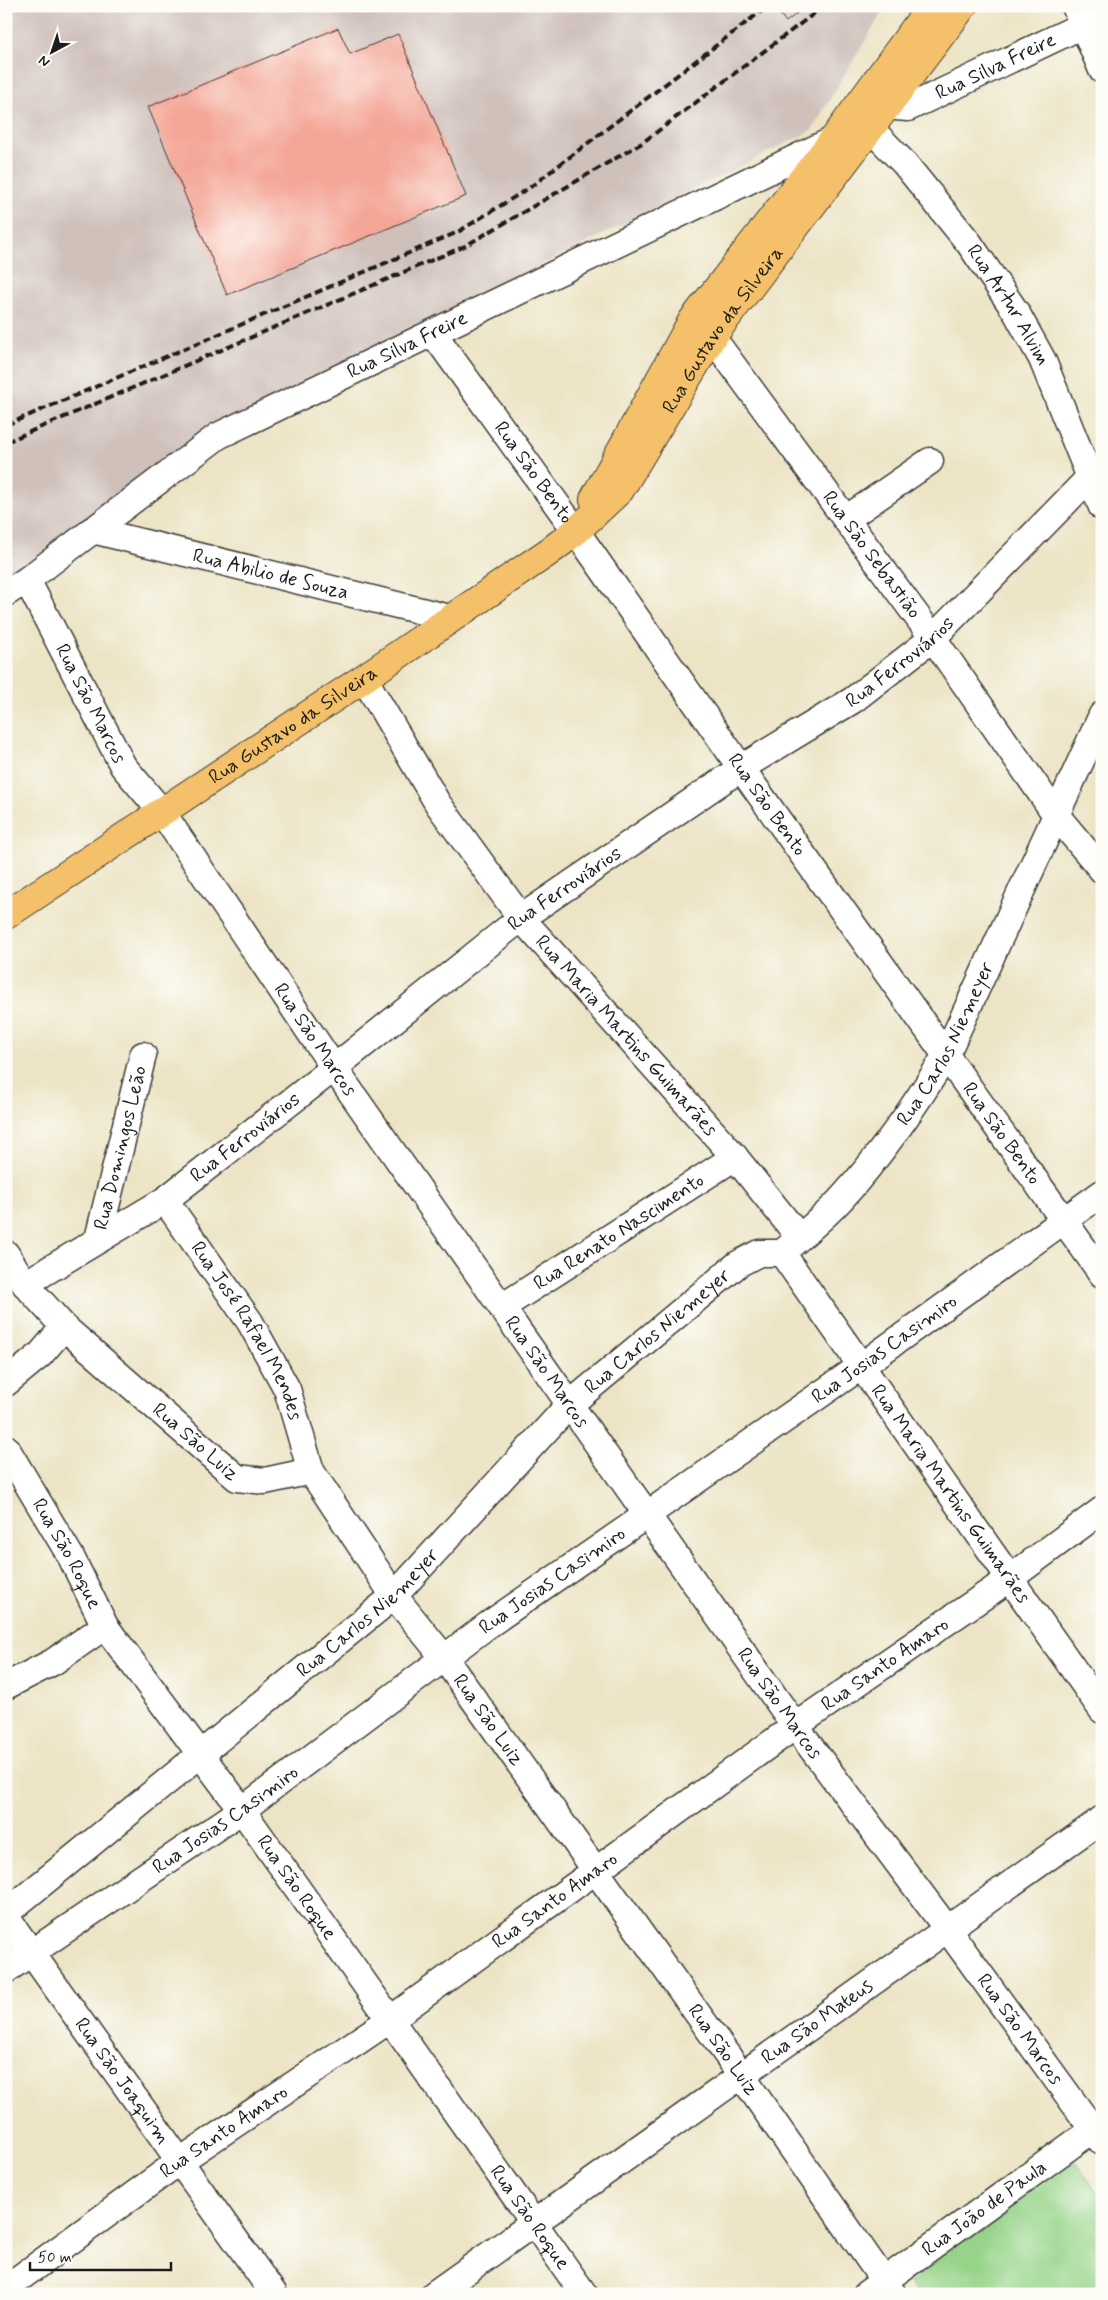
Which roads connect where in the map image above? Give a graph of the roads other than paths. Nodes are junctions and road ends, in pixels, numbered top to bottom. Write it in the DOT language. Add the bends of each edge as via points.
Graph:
graph roads {
  1 [pos="931,6"];
  2 [pos="963,6"];
  3 [pos="1087,16"];
  4 [pos="1102,70"];
  5 [pos="888,104"];
  6 [pos="871,129"];
  7 [pos="833,140"];
  8 [pos="433,333"];
  9 [pos="712,337"];
  10 [pos="930,461"];
  11 [pos="1089,478"];
  12 [pos="1102,508"];
  13 [pos="846,519"];
  14 [pos="92,530"];
  15 [pos="576,531"];
  16 [pos="17,586"];
  17 [pos="450,618"];
  18 [pos="933,638"];
  19 [pos="364,678"];
  20 [pos="1102,715"];
  21 [pos="742,768"];
  22 [pos="162,812"];
  23 [pos="1056,815"];
  24 [pos="1102,870"];
  25 [pos="6,915"];
  26 [pos="521,918"];
  27 [pos="143,1055"];
  28 [pos="946,1055"];
  29 [pos="334,1068"];
  30 [pos="735,1157"];
  31 [pos="1102,1193"];
  32 [pos="165,1200"];
  33 [pos="1064,1220"];
  34 [pos="98,1240"];
  35 [pos="791,1245"];
  36 [pos="6,1254"];
  37 [pos="1102,1274"];
  38 [pos="25,1284"];
  39 [pos="502,1307"];
  40 [pos="64,1327"];
  41 [pos="860,1367"];
  42 [pos="6,1383"];
  43 [pos="569,1405"];
  44 [pos="6,1448"];
  45 [pos="311,1471"];
  46 [pos="1102,1510"];
  47 [pos="649,1516"];
  48 [pos="1009,1579"];
  49 [pos="394,1596"];
  50 [pos="105,1626"];
  51 [pos="445,1659"];
  52 [pos="6,1686"];
  53 [pos="1102,1710"];
  54 [pos="795,1726"];
  55 [pos="201,1755"];
  56 [pos="242,1810"];
  57 [pos="1102,1819"];
  58 [pos="596,1871"];
  59 [pos="6,1915"];
  60 [pos="948,1930"];
  61 [pos="31,1953"];
  62 [pos="6,1970"];
  63 [pos="391,2019"];
  64 [pos="742,2076"];
  65 [pos="1099,2132"];
  66 [pos="180,2161"];
  67 [pos="534,2224"];
  68 [pos="6,2288"];
  69 [pos="881,2290"];
  70 [pos="274,2294"];
  71 [pos="434,2294"];
  72 [pos="584,2294"];
  1 -- 7 [label="main road, Rua Gustavo da Silveira"];
  2 -- 5 [label="main road, Rua Gustavo da Silveira"];
  3 -- 4 [label="street"];
  3 -- 5 [label="street, Rua Silva Freire" via="908,108"];
  5 -- 6 [label="main road, Rua Gustavo da Silveira"];
  6 -- 9 [label="main road, Rua Gustavo da Silveira"];
  6 -- 11 [label="street, Rua Artur Alvim" via="905,164 969,243 1016,312 1042,358"];
  7 -- 8 [label="street, Rua Silva Freire"];
  7 -- 15 [label="main road, Rua Gustavo da Silveira" via="692,321"];
  8 -- 14 [label="street, Rua Silva Freire" via="218,436"];
  8 -- 15 [label="street, Rua São Bento"];
  9 -- 13 [label="street, Rua São Sebastião"];
  9 -- 15 [label="main road, Rua Gustavo da Silveira" via="620,490"];
  10 -- 13 [label="street"];
  11 -- 12 [label="street, Rua Artur Alvim"];
  11 -- 18 [label="street, Rua Ferroviários"];
  13 -- 18 [label="street, Rua São Sebastião"];
  14 -- 16 [label="street, Rua Silva Freire"];
  14 -- 17 [label="street, Rua Abilio de Souza"];
  15 -- 17 [label="main road, Rua Gustavo da Silveira"];
  15 -- 21 [label="street, Rua São Bento"];
  16 -- 22 [label="street, Rua São Marcos" via="123,766"];
  17 -- 19 [label="main road, Rua Gustavo da Silveira"];
  18 -- 21 [label="street, Rua Ferroviários" via="853,700"];
  18 -- 23 [label="street, Rua São Sebastião"];
  19 -- 22 [label="main road, Rua Gustavo da Silveira"];
  19 -- 26 [label="street, Rua Maria Martins Guimarães" via="438,804"];
  20 -- 23 [label="street, Rua Carlos Niemeyer"];
  21 -- 26 [label="street, Rua Ferroviários"];
  21 -- 28 [label="street, Rua São Bento"];
  22 -- 25 [label="main road, Rua Gustavo da Silveira"];
  22 -- 29 [label="street, Rua São Marcos"];
  23 -- 24 [label="street, Rua São Sebastião"];
  23 -- 28 [label="street, Rua Carlos Niemeyer"];
  26 -- 29 [label="street, Rua Ferroviários"];
  26 -- 30 [label="street, Rua Maria Martins Guimarães"];
  27 -- 34 [label="street, Rua Domingos Leão"];
  28 -- 33 [label="street, Rua São Bento"];
  28 -- 35 [label="street, Rua Carlos Niemeyer" via="914,1108 878,1156 841,1199"];
  29 -- 32 [label="street, Rua Ferroviários"];
  29 -- 39 [label="street, Rua São Marcos"];
  30 -- 35 [label="street, Rua Maria Martins Guimarães"];
  30 -- 39 [label="street, Rua Renato Nascimento"];
  31 -- 33 [label="street, Rua Josias Casimiro"];
  32 -- 34 [label="street, Rua Ferroviários"];
  32 -- 45 [label="street, Rua José Rafael Mendes" via="250,1322 287,1389"];
  33 -- 37 [label="street, Rua São Bento"];
  33 -- 41 [label="street, Rua Josias Casimiro"];
  34 -- 38 [label="street, Rua Ferroviários"];
  35 -- 41 [label="street, Rua Maria Martins Guimarães"];
  35 -- 43 [label="street, Rua Carlos Niemeyer" via="759,1253 738,1264"];
  36 -- 38 [label="street, Rua São Luiz"];
  38 -- 40 [label="street, Rua São Luiz"];
  39 -- 43 [label="street, Rua São Marcos"];
  40 -- 42 [label="street" via="40,1355"];
  40 -- 45 [label="street, Rua São Luiz" via="238,1478 265,1481"];
  41 -- 47 [label="street, Rua Josias Casimiro"];
  41 -- 48 [label="street, Rua Maria Martins Guimarães"];
  43 -- 47 [label="street, Rua São Marcos"];
  43 -- 49 [label="street, Rua Carlos Niemeyer"];
  44 -- 50 [label="street, Rua São Roque" via="71,1557"];
  45 -- 49 [label="street, Rua São Luiz"];
  46 -- 48 [label="street, Rua Santo Amaro"];
  47 -- 51 [label="street, Rua Josias Casimiro"];
  47 -- 54 [label="street, Rua São Marcos"];
  48 -- 53 [label="street, Rua Maria Martins Guimarães"];
  48 -- 54 [label="street, Rua Santo Amaro"];
  49 -- 51 [label="street, Rua São Luiz"];
  49 -- 55 [label="street, Rua Carlos Niemeyer"];
  50 -- 52 [label="street" via="53,1662"];
  50 -- 55 [label="street, Rua São Roque"];
  51 -- 56 [label="street, Rua Josias Casimiro"];
  51 -- 58 [label="street, Rua São Luiz"];
  54 -- 58 [label="street, Rua Santo Amaro"];
  54 -- 60 [label="street, Rua São Marcos"];
  55 -- 56 [label="street, Rua São Roque"];
  55 -- 59 [label="street, Rua Carlos Niemeyer"];
  56 -- 61 [label="street, Rua Josias Casimiro"];
  56 -- 63 [label="street, Rua São Roque"];
  57 -- 60 [label="street, Rua São Mateus"];
  58 -- 63 [label="street, Rua Santo Amaro"];
  58 -- 64 [label="street, Rua São Luiz"];
  59 -- 61 [label="street, Rua São Joaquim"];
  60 -- 64 [label="street, Rua São Mateus"];
  60 -- 65 [label="street, Rua São Marcos"];
  61 -- 62 [label="street, Rua Josias Casimiro"];
  61 -- 66 [label="street, Rua São Joaquim"];
  63 -- 66 [label="street, Rua Santo Amaro"];
  63 -- 67 [label="street, Rua São Roque"];
  64 -- 67 [label="street, Rua São Mateus"];
  64 -- 69 [label="street, Rua São Luiz"];
  65 -- 69 [label="street, Rua João de Paula"];
  66 -- 68 [label="street, Rua Santo Amaro"];
  66 -- 70 [label="street, Rua São Joaquim"];
  67 -- 71 [label="street, Rua São Mateus"];
  67 -- 72 [label="street, Rua São Roque"];
}
